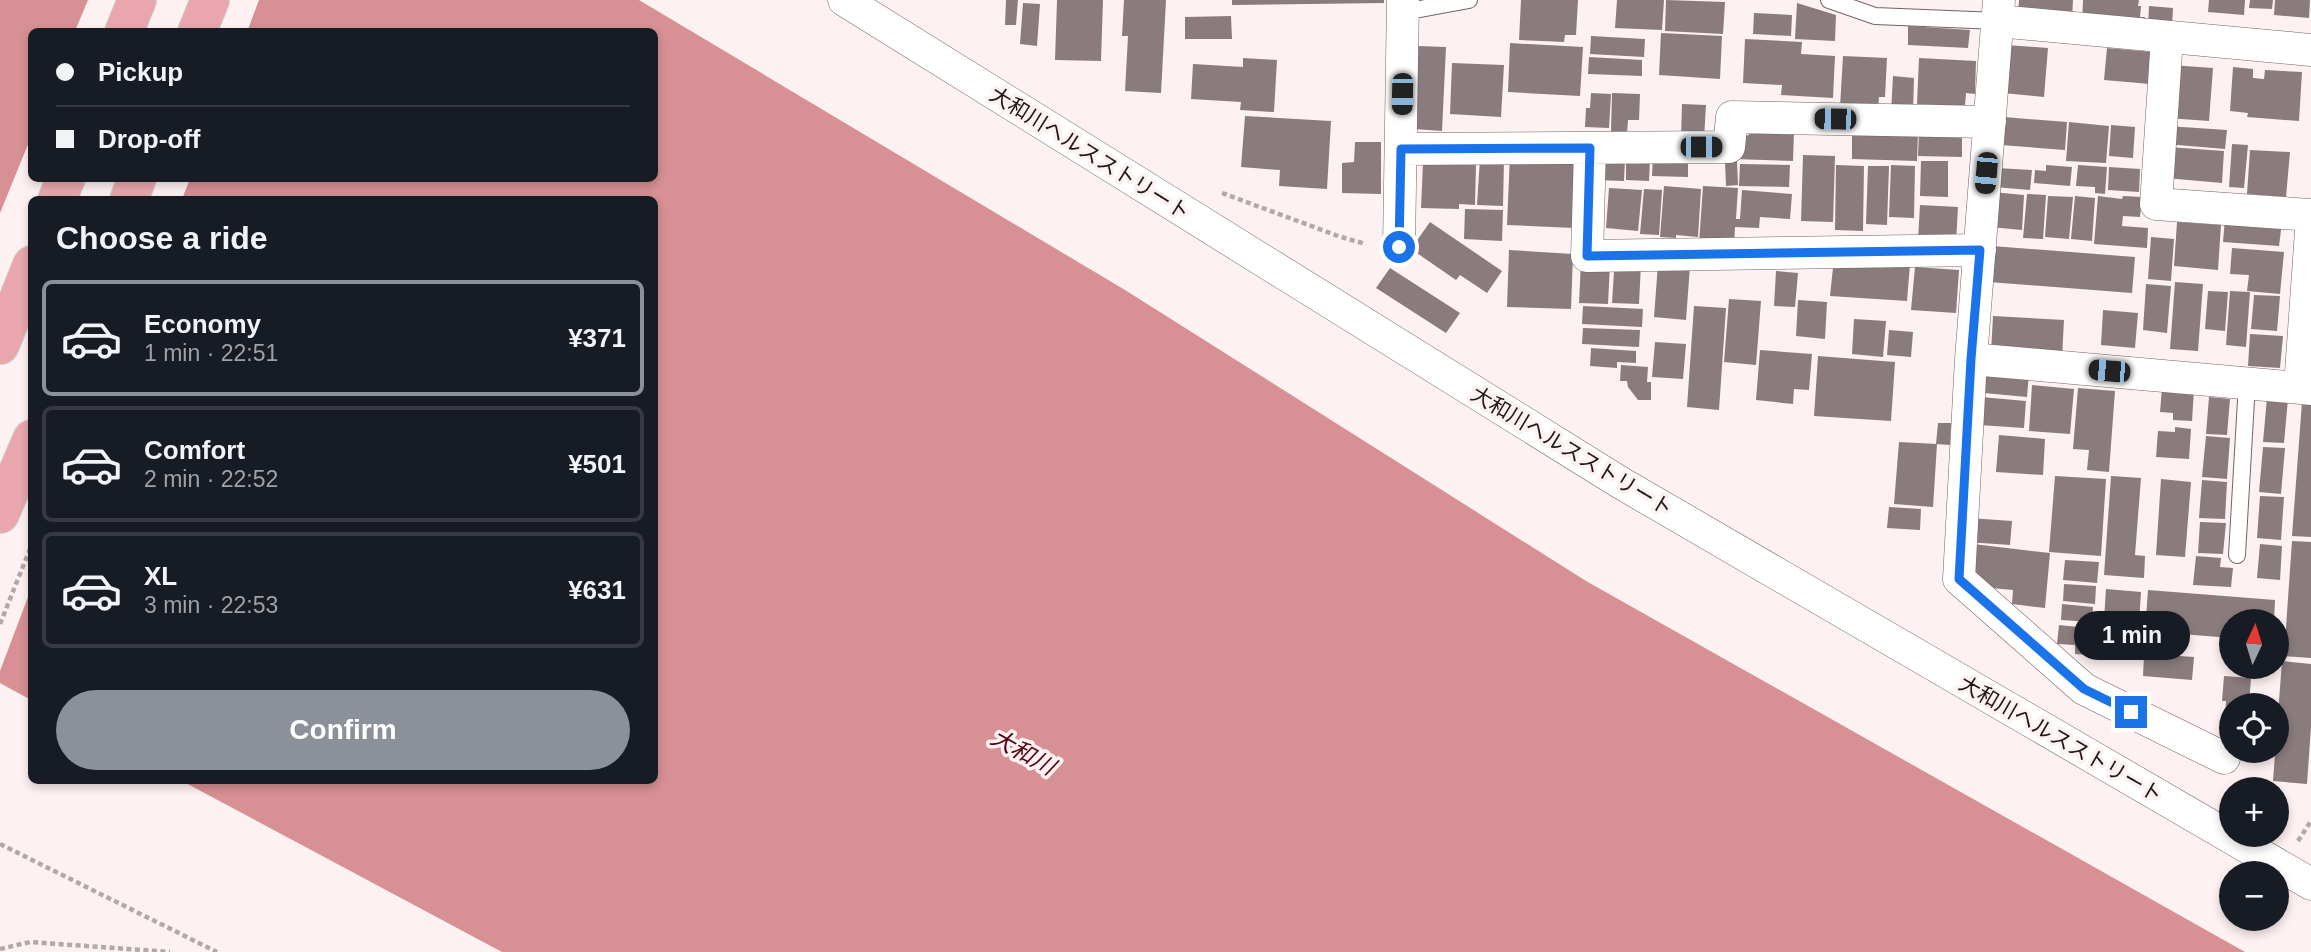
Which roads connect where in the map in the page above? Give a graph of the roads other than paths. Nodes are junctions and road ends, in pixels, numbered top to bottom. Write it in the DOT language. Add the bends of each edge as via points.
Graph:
graph roads {
  1 [pos="136,0"];
  2 [pos="210,0"];
  3 [pos="844,0"];
  4 [pos="1469,0"];
  5 [pos="1829,0"];
  6 [pos="1404,6"];
  7 [pos="1998,11"];
  8 [pos="126,28"];
  9 [pos="199,28"];
  10 [pos="2167,37"];
  11 [pos="2311,50"];
  12 [pos="1990,122"];
  13 [pos="1590,148"];
  14 [pos="1401,149"];
  15 [pos="2311,215"];
  16 [pos="2311,231"];
  17 [pos="1399,247"];
  18 [pos="1980,250"];
  19 [pos="28,275"];
  20 [pos="0,345"];
  21 [pos="1971,359"];
  22 [pos="2247,383"];
  23 [pos="2306,388"];
  24 [pos="28,449"];
  25 [pos="4,510"];
  26 [pos="2237,555"];
  27 [pos="2219,756"];
  28 [pos="2311,884"];
  1 -- 8 [label="main road"];
  2 -- 9 [label="main road"];
  3 -- 28 [label="street, 大和川ヘルスストリート" via="1621,483"];
  4 -- 6 [label="lane"];
  5 -- 7 [label="lane" via="1875,16"];
  6 -- 14 [label="street"];
  7 -- 10 [label="street"];
  7 -- 12 [label="street"];
  10 -- 11 [label="street"];
  10 -- 15 [label="street" via="2156,204"];
  12 -- 13 [label="street" via="1732,117 1729,147"];
  12 -- 18 [label="street"];
  13 -- 14 [label="street"];
  13 -- 18 [label="street" via="1587,256"];
  14 -- 17 [label="street"];
  16 -- 23 [label="street"];
  18 -- 21 [label="street"];
  19 -- 20 [label="main road"];
  21 -- 22 [label="street"];
  21 -- 27 [label="street" via="1959,579 2084,689"];
  22 -- 23 [label="street"];
  22 -- 26 [label="lane"];
  24 -- 25 [label="main road"];
}
